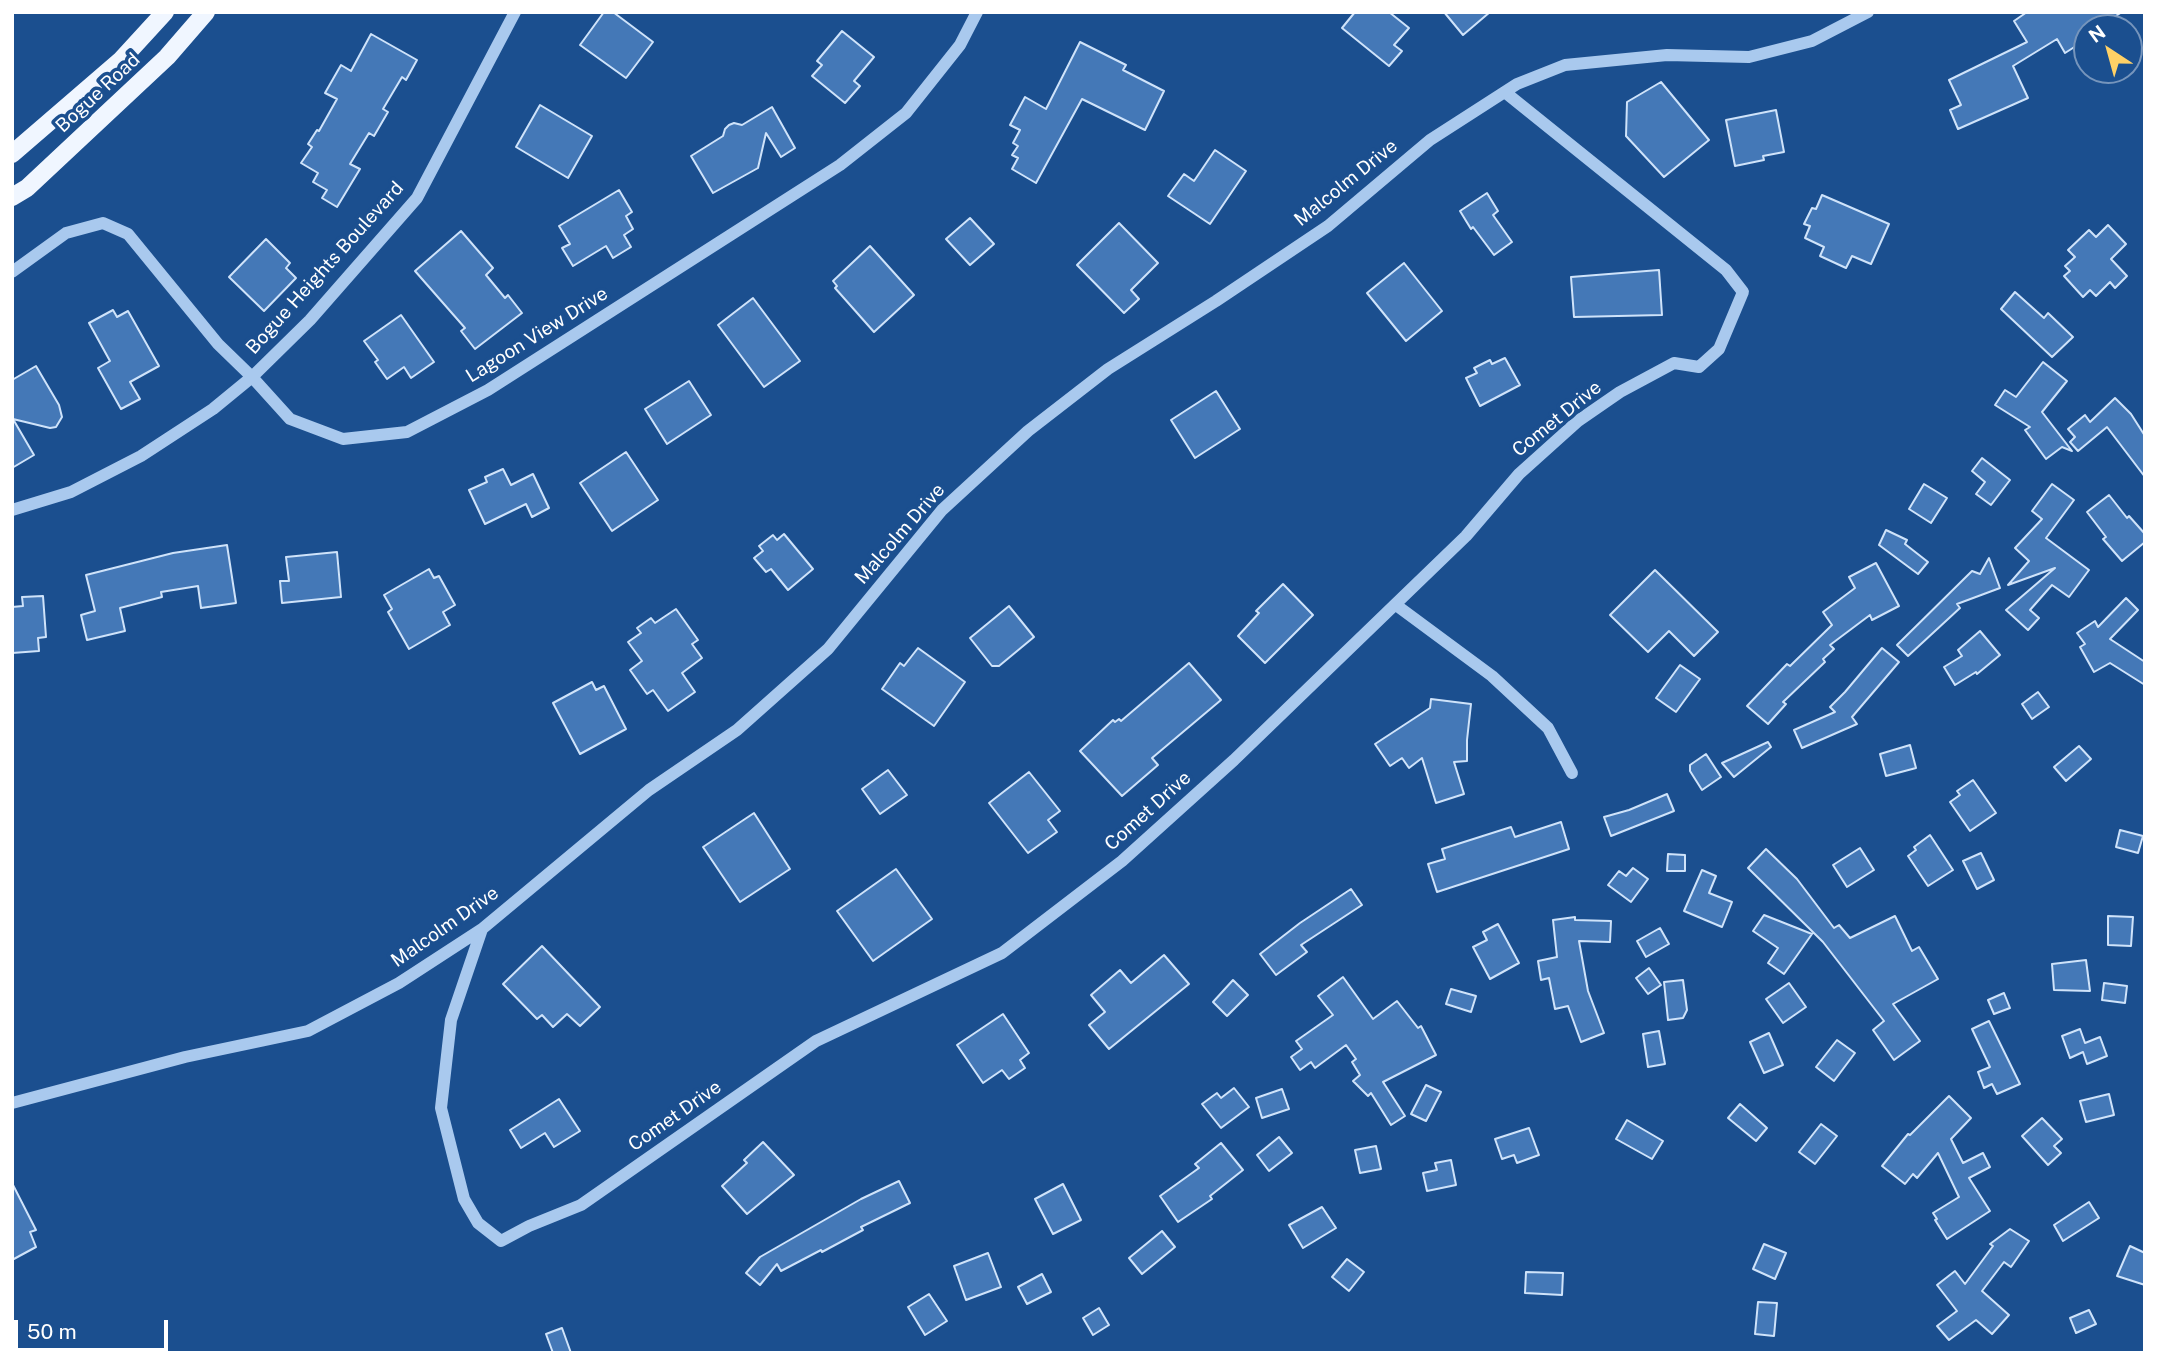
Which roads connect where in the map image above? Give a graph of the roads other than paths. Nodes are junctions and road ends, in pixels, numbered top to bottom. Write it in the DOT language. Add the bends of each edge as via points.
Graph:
graph roads {
  1 [pos="165,12"];
  2 [pos="206,12"];
  3 [pos="515,12"];
  4 [pos="977,12"];
  5 [pos="1868,12"];
  6 [pos="1506,93"];
  7 [pos="12,154"];
  8 [pos="12,197"];
  9 [pos="12,272"];
  10 [pos="252,377"];
  11 [pos="12,510"];
  12 [pos="1396,605"];
  13 [pos="1572,773"];
  14 [pos="482,929"];
  15 [pos="12,1103"];
  1 -- 7 [label="main road, Bogue Road" via="121,60"];
  2 -- 8 [label="main road, Bogue Road" via="167,57"];
  3 -- 10 [label="street, Bogue Heights Boulevard" via="417,198 310,320"];
  4 -- 10 [label="street, Lagoon View Drive" via="960,45 906,113 840,165 488,390 407,432 343,439 290,419"];
  5 -- 6 [label="street, Malcolm Drive" via="1812,41 1749,57 1667,55 1565,65"];
  6 -- 12 [label="street, Comet Drive" via="1690,238 1743,292 1719,349 1699,367 1674,363 1578,421 1519,474 1466,536"];
  6 -- 14 [label="street, Malcolm Drive" via="1430,140 1328,226 1108,369 1028,431 942,510 828,649 737,730 649,790"];
  9 -- 10 [label="street, Lagoon View Drive" via="66,233 103,223 128,234 218,344"];
  10 -- 11 [label="street, Bogue Heights Boulevard" via="141,456 71,492"];
  12 -- 13 [label="street" via="1492,676 1548,728"];
  12 -- 14 [label="street, Comet Drive" via="1122,861 1002,953 816,1041 581,1205 501,1241 478,1223 464,1199 442,1108 451,1020"];
  14 -- 15 [label="street, Malcolm Drive" via="398,983 308,1031 185,1057"];
}
